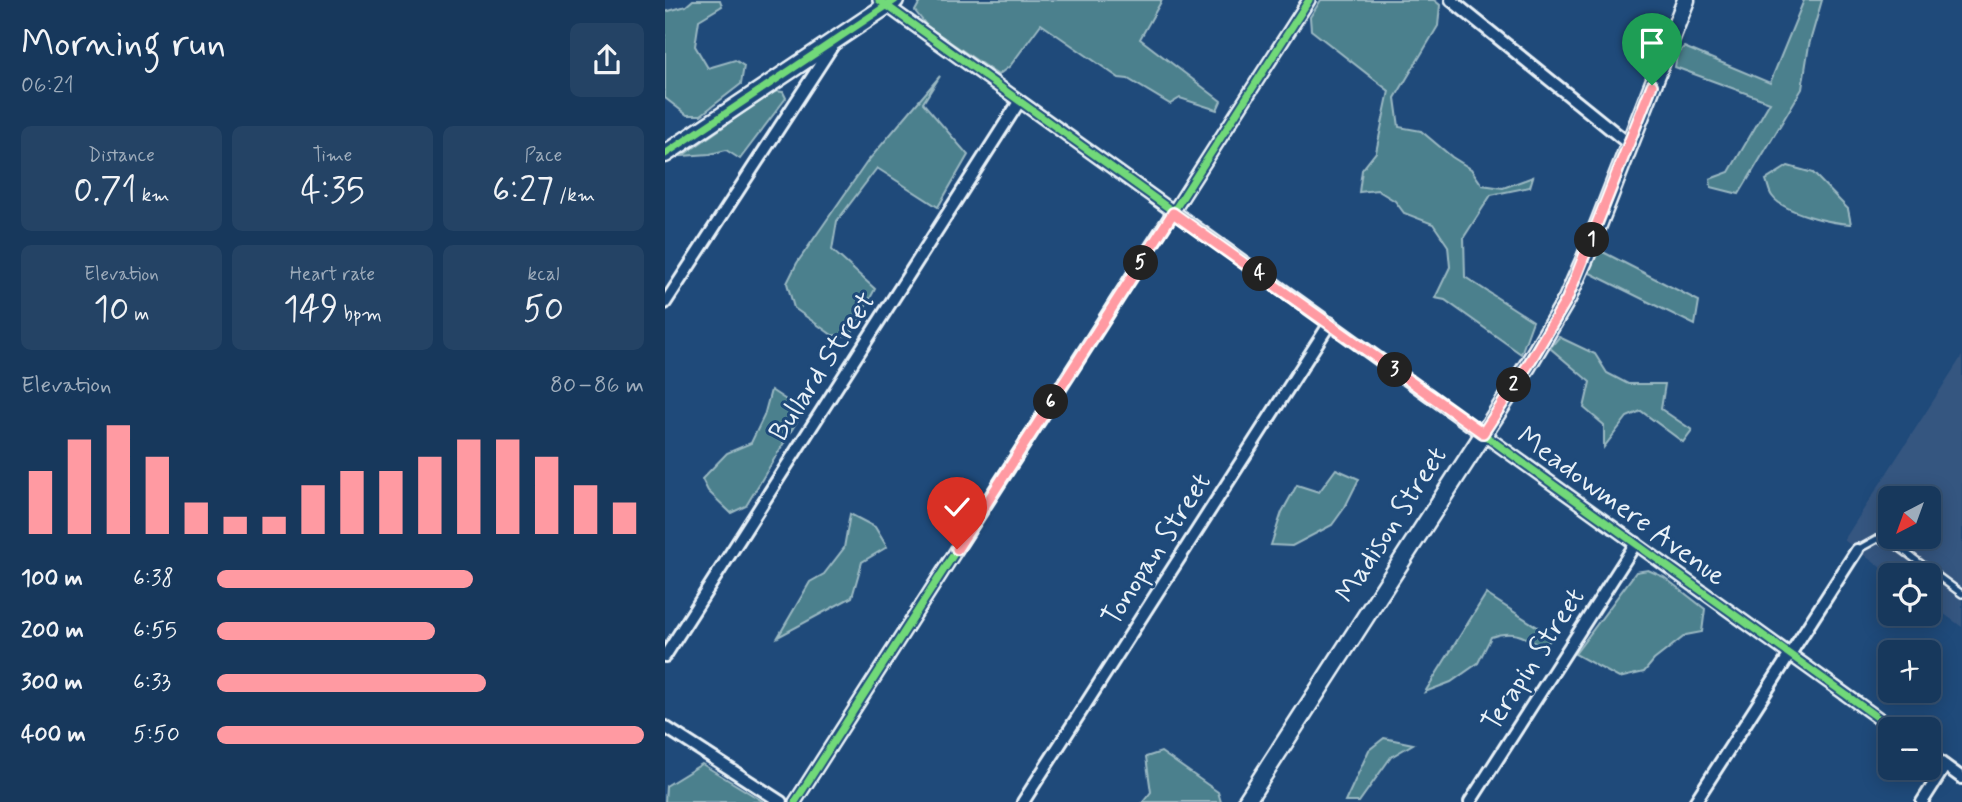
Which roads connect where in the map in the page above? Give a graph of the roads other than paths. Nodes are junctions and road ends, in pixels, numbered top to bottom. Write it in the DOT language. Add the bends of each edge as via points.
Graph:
graph roads {
  1 [pos="1309,0"];
  2 [pos="1451,0"];
  3 [pos="1686,0"];
  4 [pos="887,2"];
  5 [pos="839,36"];
  6 [pos="1019,102"];
  7 [pos="1629,145"];
  8 [pos="665,154"];
  9 [pos="1173,213"];
  10 [pos="665,303"];
  11 [pos="1330,323"];
  12 [pos="1483,433"];
  13 [pos="1636,543"];
  14 [pos="1857,550"];
  15 [pos="1962,594"];
  16 [pos="1790,654"];
  17 [pos="665,656"];
  18 [pos="1878,718"];
  19 [pos="665,727"];
  20 [pos="1941,763"];
  21 [pos="1945,766"];
  22 [pos="1962,778"];
  23 [pos="781,802"];
  24 [pos="795,802"];
  25 [pos="1023,802"];
  26 [pos="1246,802"];
  27 [pos="1470,802"];
  28 [pos="1695,802"];
  29 [pos="1922,802"];
  1 -- 9 [label="street"];
  2 -- 7 [label="street"];
  3 -- 7 [label="street, Madison Street"];
  4 -- 5 [label="street"];
  4 -- 6 [label="street, Meadowmere Avenue"];
  5 -- 8 [label="street"];
  5 -- 10 [label="street"];
  6 -- 9 [label="street, Meadowmere Avenue"];
  6 -- 17 [label="street, Bullard Street"];
  7 -- 12 [label="street, Madison Street" via="1567,299"];
  9 -- 11 [label="street, Meadowmere Avenue"];
  9 -- 24 [label="street"];
  11 -- 12 [label="street, Meadowmere Avenue"];
  11 -- 25 [label="street, Tonopan Street"];
  12 -- 13 [label="street, Meadowmere Avenue"];
  12 -- 26 [label="street, Madison Street"];
  13 -- 16 [label="street, Meadowmere Avenue"];
  13 -- 27 [label="street, Terapin Street"];
  14 -- 15 [label="lane" via="1877,539 1893,543"];
  14 -- 16 [label="street"];
  16 -- 18 [label="street, Meadowmere Avenue"];
  16 -- 28 [label="street"];
  19 -- 23 [label="street"];
  20 -- 21 [label="street"];
  21 -- 22 [label="street"];
  21 -- 29 [label="street"];
}
